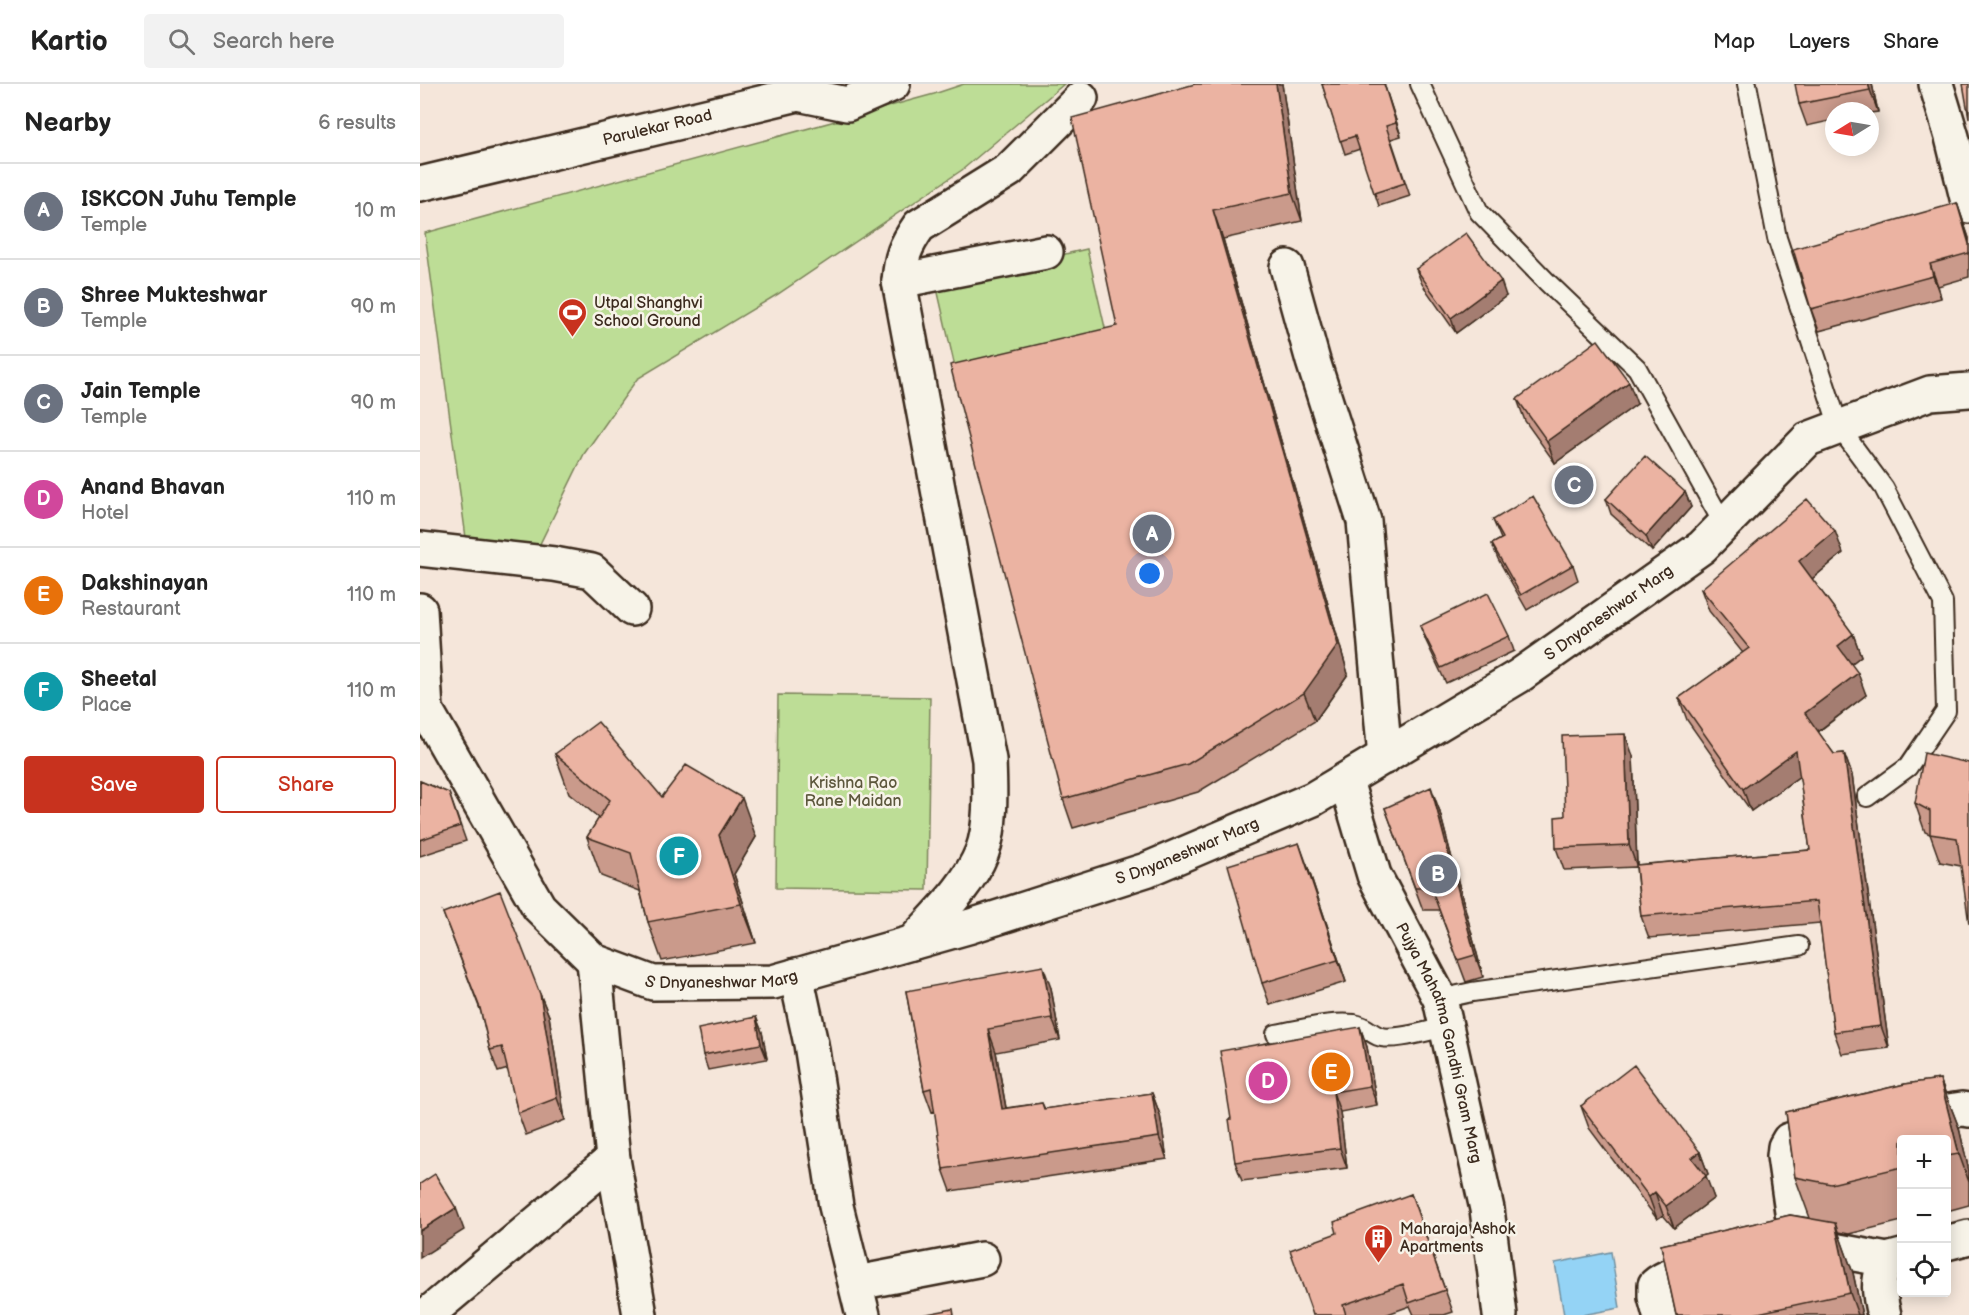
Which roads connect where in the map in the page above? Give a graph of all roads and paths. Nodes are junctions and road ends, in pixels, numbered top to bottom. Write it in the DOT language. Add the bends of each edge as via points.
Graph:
graph roads {
  1 [pos="893,84"];
  2 [pos="1420,84"];
  3 [pos="1747,84"];
  4 [pos="1936,84"];
  5 [pos="801,89"];
  6 [pos="843,94"];
  7 [pos="1081,98"];
  8 [pos="420,184"];
  9 [pos="1969,206"];
  10 [pos="1046,252"];
  11 [pos="1287,267"];
  12 [pos="899,281"];
  13 [pos="1969,390"];
  14 [pos="1839,427"];
  15 [pos="1724,525"];
  16 [pos="420,549"];
  17 [pos="632,609"];
  18 [pos="420,610"];
  19 [pos="423,710"];
  20 [pos="1385,757"];
  21 [pos="1346,781"];
  22 [pos="1867,797"];
  23 [pos="912,943"];
  24 [pos="1799,946"];
  25 [pos="594,961"];
  26 [pos="796,975"];
  27 [pos="1443,1013"];
  28 [pos="1276,1034"];
  29 [pos="1969,1110"];
  30 [pos="1901,1118"];
  31 [pos="1843,1125"];
  32 [pos="613,1159"];
  33 [pos="1969,1237"];
  34 [pos="1790,1242"];
  35 [pos="1951,1242"];
  36 [pos="1894,1258"];
  37 [pos="982,1259"];
  38 [pos="857,1283"];
  39 [pos="427,1315"];
  40 [pos="640,1315"];
  41 [pos="863,1315"];
  42 [pos="1500,1315"];
  43 [pos="1660,1315"];
  44 [pos="1884,1315"];
  1 -- 6 [label="street, Parulekar Road"];
  2 -- 15 [label="lane" via="1479,212 1637,368"];
  3 -- 14 [label="lane" via="1777,238"];
  4 -- 9 [label="street"];
  5 -- 6 [label="street, Parulekar Road"];
  5 -- 8 [label="street, Parulekar Road"];
  7 -- 12 [label="street" via="1009,170 920,226 900,259"];
  10 -- 12 [label="street"];
  11 -- 20 [label="street" via="1364,521"];
  12 -- 23 [label="street" via="989,760 990,804 983,850 969,879"];
  13 -- 14 [label="street, S Dnyaneshwar Marg" via="1930,393"];
  14 -- 15 [label="street, S Dnyaneshwar Marg" via="1808,438"];
  14 -- 22 [label="lane" via="1884,488 1943,602 1946,711 1908,767"];
  15 -- 20 [label="street, S Dnyaneshwar Marg" via="1702,547 1519,676"];
  16 -- 17 [label="street" via="592,571"];
  18 -- 19 [label="street, S Dnyaneshwar Marg"];
  19 -- 25 [label="street, S Dnyaneshwar Marg" via="539,907"];
  20 -- 21 [label="street, S Dnyaneshwar Marg"];
  21 -- 23 [label="street, S Dnyaneshwar Marg" via="1313,799 1146,870"];
  21 -- 27 [label="street, Pujya Mahatma Gandhi Gram Marg" via="1374,875"];
  23 -- 26 [label="street, S Dnyaneshwar Marg"];
  24 -- 27 [label="lane" via="1472,992"];
  25 -- 26 [label="street, S Dnyaneshwar Marg" via="653,983 773,982"];
  25 -- 32 [label="street"];
  26 -- 38 [label="street" via="837,1206"];
  27 -- 28 [label="lane" via="1389,1038 1347,1024"];
  27 -- 42 [label="street, Pujya Mahatma Gandhi Gram Marg" via="1487,1209"];
  29 -- 30 [label="street"];
  31 -- 34 [label="street" via="1789,1140 1785,1147 1795,1233"];
  32 -- 39 [label="street"];
  32 -- 40 [label="street"];
  33 -- 35 [label="street"];
  34 -- 36 [label="street"];
  34 -- 43 [label="street" via="1778,1250 1660,1280 1655,1285 1654,1297"];
  36 -- 44 [label="street" via="1880,1272 1878,1282"];
  37 -- 38 [label="street"];
  38 -- 41 [label="street"];
}
